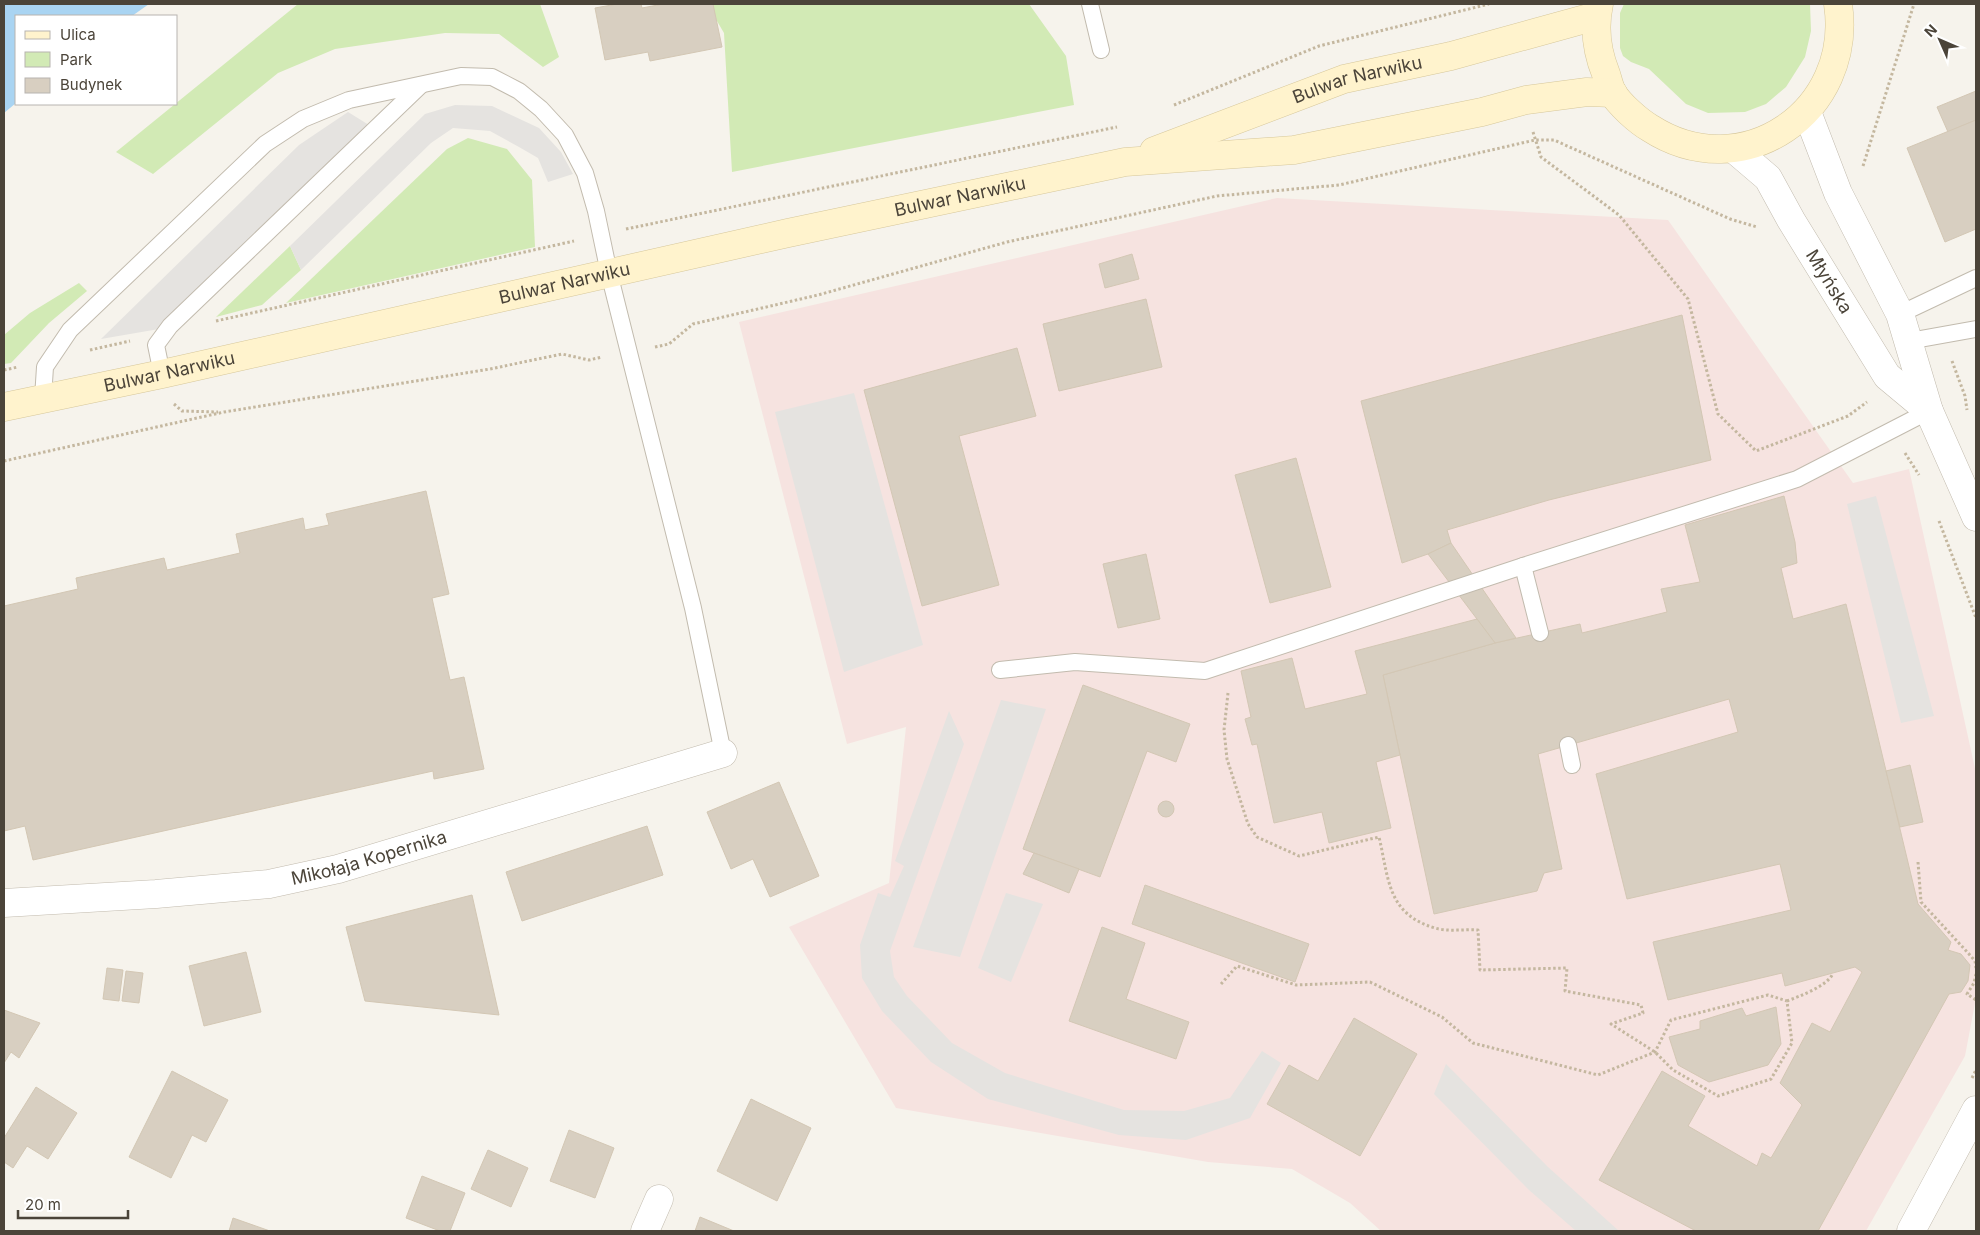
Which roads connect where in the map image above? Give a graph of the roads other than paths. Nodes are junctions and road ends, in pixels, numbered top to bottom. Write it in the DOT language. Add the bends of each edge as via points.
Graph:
graph roads {
  1 [pos="1090,4"];
  2 [pos="1839,4"];
  3 [pos="1598,10"];
  4 [pos="1101,50"];
  5 [pos="421,84"];
  6 [pos="1613,93"];
  7 [pos="1807,112"];
  8 [pos="1734,149"];
  9 [pos="1125,162"];
  10 [pos="609,273"];
  11 [pos="1976,278"];
  12 [pos="1900,314"];
  13 [pos="1976,329"];
  14 [pos="1909,341"];
  15 [pos="162,374"];
  16 [pos="43,398"];
  17 [pos="4,407"];
  18 [pos="1929,411"];
  19 [pos="1976,516"];
  20 [pos="1523,566"];
  21 [pos="1540,632"];
  22 [pos="1000,670"];
  23 [pos="1568,745"];
  24 [pos="723,753"];
  25 [pos="1572,765"];
  26 [pos="4,903"];
  27 [pos="1976,1110"];
  28 [pos="659,1199"];
  29 [pos="645,1231"];
  30 [pos="1911,1231"];
  1 -- 4 [label="lane"];
  2 -- 7 [label="main road" via="1839,43 1828,80"];
  3 -- 6 [label="main road" via="1599,57"];
  3 -- 9 [label="main road, Bulwar Narwiku" via="1451,56 1344,79"];
  5 -- 10 [label="lane" via="461,76 492,77 519,91 542,109 565,135 585,173"];
  5 -- 15 [label="lane" via="165,333 156,345"];
  5 -- 16 [label="lane" via="349,100 303,119 265,144 70,330 45,367"];
  6 -- 8 [label="main road" via="1639,121 1668,140 1700,149"];
  6 -- 9 [label="main road, Bulwar Narwiku" via="1587,92 1526,100 1294,150"];
  7 -- 8 [label="main road" via="1774,137"];
  7 -- 12 [label="street, Młyńska" via="1838,193"];
  8 -- 18 [label="street, Młyńska" via="1768,178 1887,376"];
  9 -- 10 [label="main road, Bulwar Narwiku"];
  10 -- 15 [label="main road, Bulwar Narwiku"];
  10 -- 24 [label="lane" via="670,510"];
  11 -- 12 [label="lane"];
  12 -- 14 [label="street, Młyńska"];
  13 -- 14 [label="lane"];
  14 -- 18 [label="street, Młyńska"];
  15 -- 16 [label="main road, Bulwar Narwiku"];
  16 -- 17 [label="main road, Bulwar Narwiku"];
  18 -- 19 [label="street, Młyńska"];
  18 -- 20 [label="lane" via="1797,479"];
  20 -- 21 [label="lane"];
  20 -- 22 [label="lane" via="1205,671 1074,662"];
  23 -- 25 [label="lane"];
  24 -- 26 [label="street, Mikołaja Kopernika" via="338,869 270,884"];
  27 -- 30 [label="street"];
  28 -- 29 [label="street"];
}
